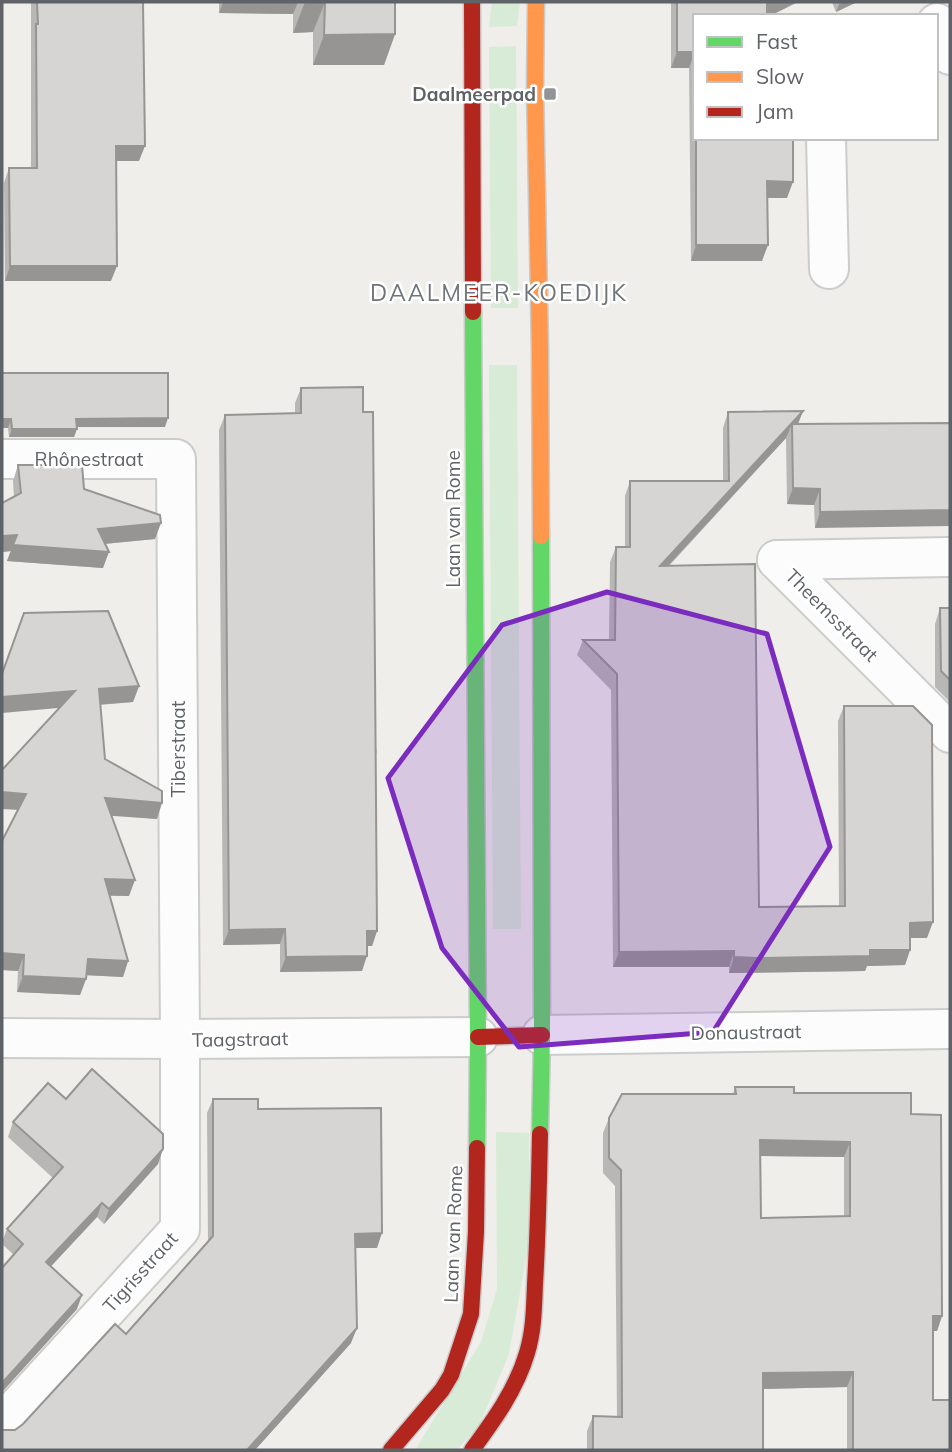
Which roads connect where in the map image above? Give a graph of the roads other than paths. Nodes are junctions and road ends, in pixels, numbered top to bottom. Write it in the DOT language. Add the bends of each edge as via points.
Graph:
graph roads {
  1 [pos="472,2"];
  2 [pos="536,2"];
  3 [pos="938,28"];
  4 [pos="950,55"];
  5 [pos="826,140"];
  6 [pos="829,269"];
  7 [pos="2,458"];
  8 [pos="176,459"];
  9 [pos="950,558"];
  10 [pos="950,733"];
  11 [pos="950,1029"];
  12 [pos="542,1035"];
  13 [pos="478,1037"];
  14 [pos="2,1038"];
  15 [pos="180,1039"];
  16 [pos="2,1423"];
  17 [pos="391,1450"];
  18 [pos="472,1450"];
  1 -- 13 [label="street, Laan van Rome"];
  2 -- 12 [label="street"];
  3 -- 4 [label="street"];
  5 -- 6 [label="street"];
  7 -- 8 [label="street, Rhônestraat"];
  8 -- 15 [label="street, Tiberstraat"];
  9 -- 10 [label="street, Theemsstraat" via="777,560"];
  11 -- 12 [label="street, Donaustraat"];
  12 -- 13 [label="street"];
  12 -- 18 [label="street" via="532,1331 502,1409"];
  13 -- 15 [label="street, Taagstraat"];
  13 -- 17 [label="street, Laan van Rome" via="471,1314 451,1375"];
  14 -- 15 [label="street, Taagstraat"];
  15 -- 16 [label="street, Tigrisstraat" via="180,1229"];
}
